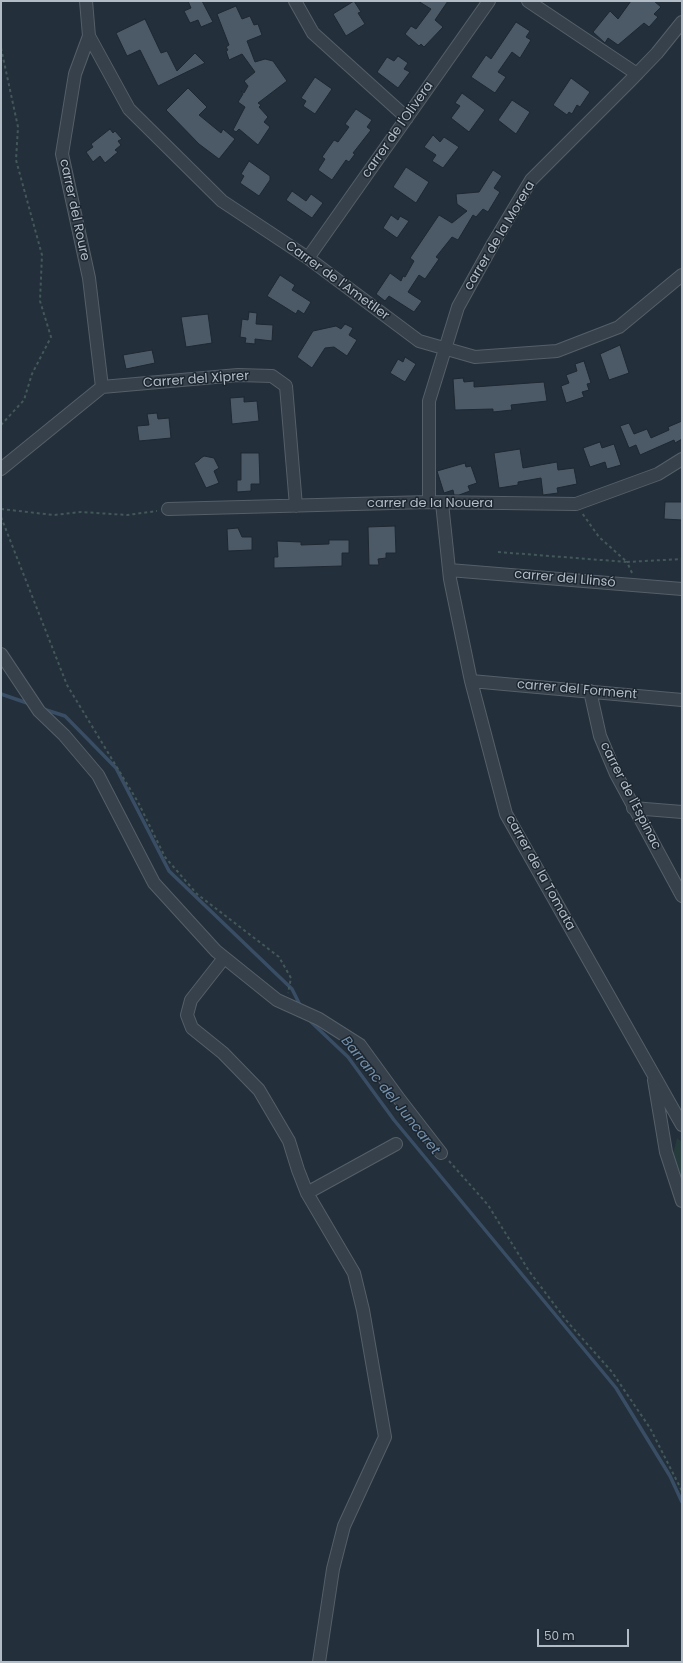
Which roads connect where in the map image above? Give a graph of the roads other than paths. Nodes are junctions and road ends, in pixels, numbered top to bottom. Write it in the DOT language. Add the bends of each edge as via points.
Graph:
graph roads {
  1 [pos="86,1"];
  2 [pos="295,1"];
  3 [pos="489,1"];
  4 [pos="528,1"];
  5 [pos="682,22"];
  6 [pos="89,36"];
  7 [pos="638,74"];
  8 [pos="407,118"];
  9 [pos="308,258"];
  10 [pos="682,275"];
  11 [pos="445,348"];
  12 [pos="102,387"];
  13 [pos="682,459"];
  14 [pos="1,469"];
  15 [pos="429,502"];
  16 [pos="442,503"];
  17 [pos="296,506"];
  18 [pos="168,509"];
  19 [pos="449,570"];
  20 [pos="682,589"];
  21 [pos="1,654"];
  22 [pos="472,681"];
  23 [pos="590,691"];
  24 [pos="682,700"];
  25 [pos="633,808"];
  26 [pos="682,812"];
  27 [pos="682,896"];
  28 [pos="224,958"];
  29 [pos="652,1071"];
  30 [pos="682,1125"];
  31 [pos="662,1136"];
  32 [pos="396,1144"];
  33 [pos="441,1153"];
  34 [pos="308,1193"];
  35 [pos="682,1201"];
  36 [pos="319,1662"];
  1 -- 6 [label="street, Carrer de l'Ametller"];
  2 -- 8 [label="street" via="313,33"];
  3 -- 8 [label="street, carrer de l'Olivera"];
  4 -- 7 [label="street"];
  5 -- 7 [label="street, carrer de la Morera"];
  6 -- 9 [label="street, Carrer de l'Ametller" via="129,109 222,201"];
  6 -- 12 [label="street, carrer del Roure" via="75,74 62,154 89,278"];
  7 -- 11 [label="street, carrer de la Morera" via="531,180 458,307"];
  8 -- 9 [label="street, carrer de l'Olivera"];
  9 -- 11 [label="street, Carrer de l'Ametller" via="419,341"];
  10 -- 11 [label="street, Carrer de l'Ametller" via="619,327 557,351 475,357"];
  11 -- 15 [label="street, carrer de la Morera" via="429,401"];
  12 -- 14 [label="street"];
  12 -- 17 [label="street, Carrer del Xiprer" via="238,375 272,376 286,386"];
  13 -- 16 [label="street, carrer de la Nouera" via="658,474 576,504"];
  15 -- 16 [label="street, carrer de la Nouera"];
  15 -- 17 [label="street, carrer de la Nouera"];
  16 -- 19 [label="street, carrer de la Tomata"];
  17 -- 18 [label="street, carrer de la Nouera"];
  19 -- 20 [label="street, carrer del Llinsó"];
  19 -- 22 [label="street, carrer de la Tomata"];
  21 -- 28 [label="street" via="39,711 64,735 98,775 154,883"];
  22 -- 23 [label="street, carrer del Forment"];
  22 -- 29 [label="street, carrer de la Tomata" via="506,814"];
  23 -- 24 [label="street, carrer del Forment"];
  23 -- 25 [label="street, carrer de l'Espinac" via="600,736"];
  25 -- 26 [label="street"];
  25 -- 27 [label="street, carrer de l'Espinac"];
  28 -- 33 [label="street" via="277,1000 319,1019 360,1045"];
  28 -- 34 [label="street" via="191,1000 187,1015 192,1028 260,1090 289,1141"];
  29 -- 30 [label="street, carrer de la Tomata"];
  29 -- 31 [label="street"];
  30 -- 31 [label="street"];
  31 -- 35 [label="street"];
  32 -- 34 [label="street"];
  34 -- 36 [label="street" via="354,1273 385,1437 344,1526 333,1569"];
}
